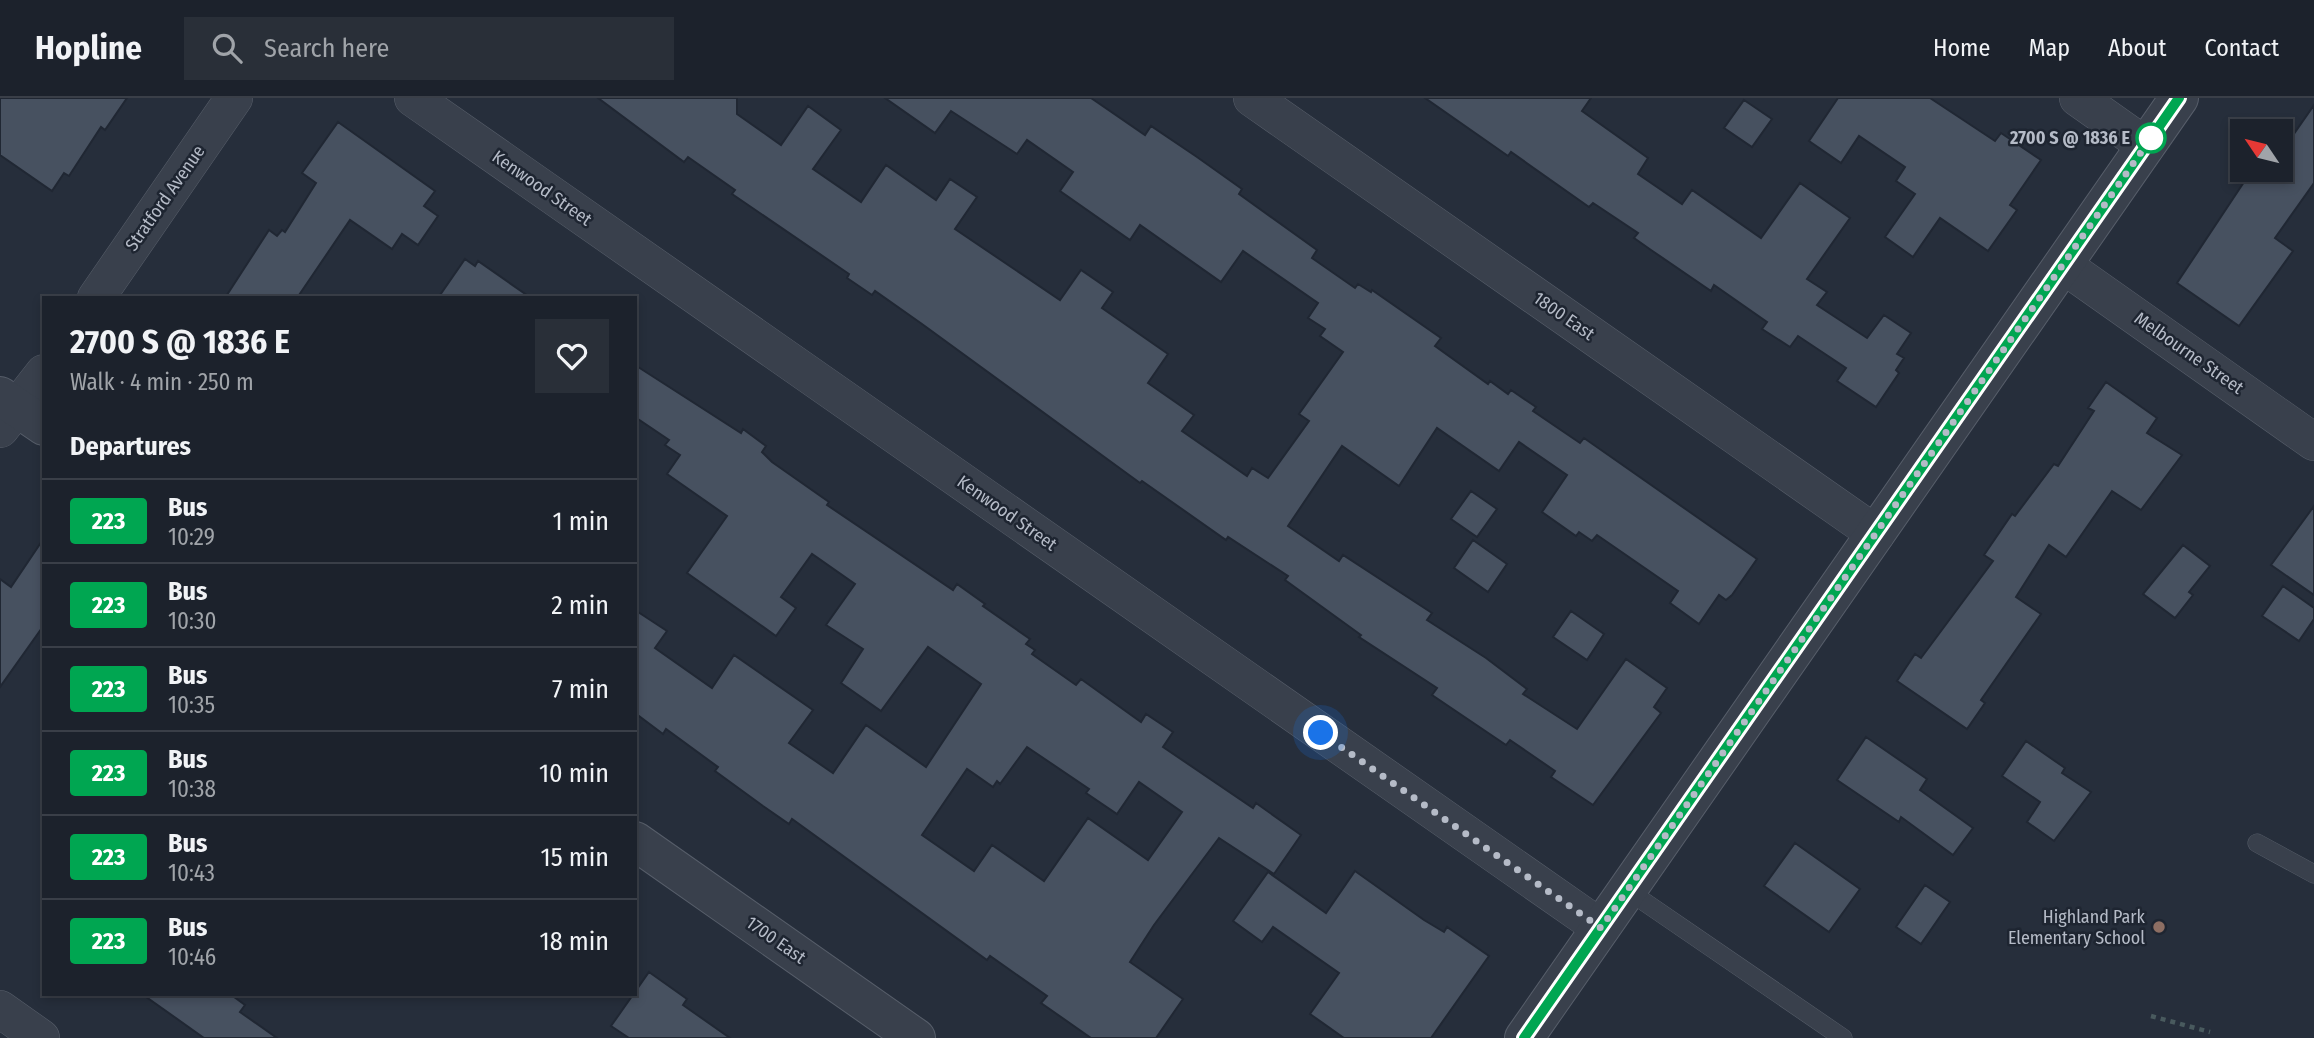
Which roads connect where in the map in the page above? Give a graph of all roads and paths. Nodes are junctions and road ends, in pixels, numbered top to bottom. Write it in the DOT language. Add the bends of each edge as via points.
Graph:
graph roads {
  1 [pos="234,98"];
  2 [pos="413,98"];
  3 [pos="1252,98"];
  4 [pos="2078,98"];
  5 [pos="2179,98"];
  6 [pos="2146,146"];
  7 [pos="2063,265"];
  8 [pos="97,296"];
  9 [pos="42,376"];
  10 [pos="15,414"];
  11 [pos="2314,442"];
  12 [pos="1876,534"];
  13 [pos="637,842"];
  14 [pos="2257,844"];
  15 [pos="2314,874"];
  16 [pos="1627,890"];
  17 [pos="1601,928"];
  18 [pos="0,1009"];
  19 [pos="2151,1016"];
  20 [pos="2210,1032"];
  21 [pos="41,1038"];
  22 [pos="916,1038"];
  23 [pos="1524,1038"];
  24 [pos="1843,1038"];
  1 -- 8 [label="street, Stratford Avenue"];
  2 -- 17 [label="street, Kenwood Street"];
  3 -- 12 [label="street, 1800 East"];
  4 -- 6 [label="street"];
  5 -- 6 [label="street"];
  6 -- 7 [label="street"];
  7 -- 11 [label="street, Melbourne Street"];
  7 -- 12 [label="street"];
  9 -- 10 [label="street"];
  12 -- 16 [label="street"];
  13 -- 22 [label="street, 1700 East"];
  14 -- 15 [label="lane"];
  16 -- 17 [label="street"];
  16 -- 24 [label="lane"];
  17 -- 23 [label="street"];
  18 -- 21 [label="street"];
  19 -- 20 [label="path"];
}
